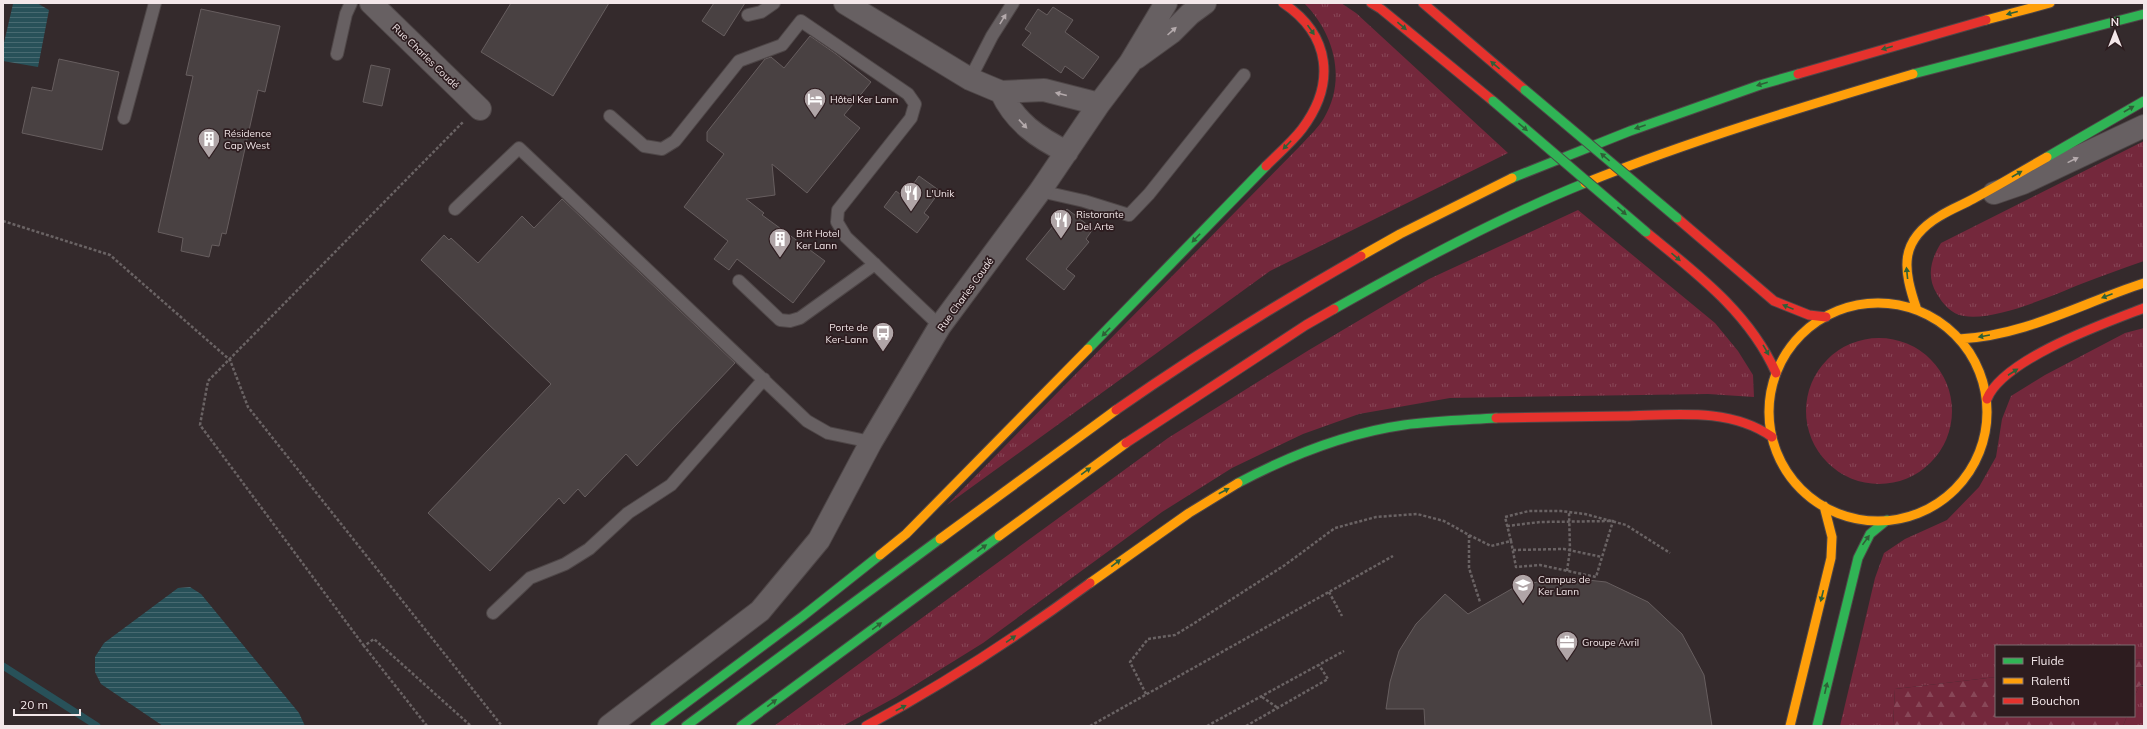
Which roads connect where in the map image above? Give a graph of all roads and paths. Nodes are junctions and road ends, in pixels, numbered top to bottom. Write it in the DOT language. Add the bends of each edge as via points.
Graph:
graph roads {
  1 [pos="155,3"];
  2 [pos="351,3"];
  3 [pos="371,3"];
  4 [pos="774,3"];
  5 [pos="845,3"];
  6 [pos="1013,3"];
  7 [pos="1166,3"];
  8 [pos="1206,3"];
  9 [pos="1283,3"];
  10 [pos="1371,3"];
  11 [pos="1423,3"];
  12 [pos="2050,3"];
  13 [pos="2144,14"];
  14 [pos="748,16"];
  15 [pos="337,54"];
  16 [pos="1130,63"];
  17 [pos="1244,74"];
  18 [pos="970,79"];
  19 [pos="1002,92"];
  20 [pos="2144,101"];
  21 [pos="1099,104"];
  22 [pos="474,113"];
  23 [pos="610,116"];
  24 [pos="124,118"];
  25 [pos="2144,126"];
  26 [pos="1067,152"];
  27 [pos="1040,192"];
  28 [pos="1972,200"];
  29 [pos="455,209"];
  30 [pos="3,221"];
  31 [pos="875,264"];
  32 [pos="739,282"];
  33 [pos="2144,283"];
  34 [pos="2144,308"];
  35 [pos="1917,310"];
  36 [pos="1826,317"];
  37 [pos="940,326"];
  38 [pos="1959,339"];
  39 [pos="230,360"];
  40 [pos="1776,373"];
  41 [pos="764,379"];
  42 [pos="1987,399"];
  43 [pos="1772,438"];
  44 [pos="871,442"];
  45 [pos="1824,506"];
  46 [pos="1569,512"];
  47 [pos="1887,520"];
  48 [pos="1613,521"];
  49 [pos="1569,523"];
  50 [pos="1508,526"];
  51 [pos="1469,535"];
  52 [pos="1511,541"];
  53 [pos="1513,550"];
  54 [pos="1570,550"];
  55 [pos="1670,553"];
  56 [pos="1394,556"];
  57 [pos="1602,557"];
  58 [pos="1567,571"];
  59 [pos="1329,592"];
  60 [pos="1480,602"];
  61 [pos="493,613"];
  62 [pos="1342,616"];
  63 [pos="364,646"];
  64 [pos="1344,651"];
  65 [pos="1319,665"];
  66 [pos="1146,694"];
  67 [pos="1262,697"];
  68 [pos="1278,708"];
  69 [pos="428,726"];
  70 [pos="471,726"];
  71 [pos="502,726"];
  72 [pos="609,726"];
  73 [pos="655,726"];
  74 [pos="686,726"];
  75 [pos="741,726"];
  76 [pos="866,726"];
  77 [pos="1090,726"];
  78 [pos="1207,726"];
  79 [pos="1246,726"];
  80 [pos="1790,726"];
  81 [pos="1816,726"];
  1 -- 24 [label="lane"];
  2 -- 15 [label="lane"];
  3 -- 22 [label="street, Rue Charles Coudé"];
  4 -- 14 [label="lane" via="761,12"];
  5 -- 18 [label="street"];
  18 -- 6 [label="lane, one-way" via="992,36"];
  7 -- 16 [label="street"];
  16 -- 8 [label="street, one-way"];
  9 -- 73 [label="main road, one-way" via="1310,27 1319,42 1324,63 1324,84 1315,110 1302,130 906,534 803,616"];
  10 -- 40 [label="main road, one-way, bridge" via="1493,101 1713,289 1760,340"];
  36 -- 11 [label="main road, one-way, bridge" via="1809,315 1774,301"];
  12 -- 74 [label="main road, one-way" via="1760,85 1638,128 1520,174 1400,234 1286,299 1176,368 1072,441"];
  75 -- 13 [label="main road, one-way" via="1144,430 1306,325 1440,251 1544,200 1656,155 1774,115 1932,68"];
  16 -- 21 [label="street, Rue Charles Coudé"];
  17 -- 27 [label="lane" via="1149,194 1129,215 1084,201"];
  18 -- 19 [label="street"];
  21 -- 19 [label="street, one-way" via="1044,90"];
  19 -- 26 [label="street, one-way" via="1009,109 1028,129"];
  28 -- 20 [label="main road, one-way"];
  21 -- 26 [label="street, Rue Charles Coudé"];
  22 -- 39 [label="path"];
  23 -- 31 [label="lane" via="644,146 662,149 675,140 739,61 782,45 801,21 908,94 915,104 911,118 838,210 837,222 846,237"];
  28 -- 25 [label="street, one-way" via="2023,183"];
  26 -- 27 [label="street, Rue Charles Coudé"];
  27 -- 37 [label="street, Rue Charles Coudé"];
  35 -- 28 [label="main road, one-way" via="1908,284 1906,264 1909,249 1922,228 1941,215"];
  29 -- 41 [label="lane" via="519,148"];
  30 -- 39 [label="path" via="110,254"];
  31 -- 32 [label="lane" via="800,318 790,321 780,320"];
  31 -- 37 [label="lane"];
  33 -- 38 [label="main road, one-way" via="2044,322 2008,332"];
  42 -- 34 [label="main road, one-way" via="1993,387 2039,355 2106,322"];
  35 -- 36 [label="main road" via="1894,304 1870,303 1847,308"];
  35 -- 38 [label="main road" via="1946,327"];
  36 -- 40 [label="main road" via="1805,332 1788,351"];
  37 -- 44 [label="street, Rue Charles Coudé"];
  38 -- 42 [label="main road" via="1972,356 1982,377"];
  39 -- 63 [label="path" via="208,381 200,425"];
  39 -- 71 [label="path" via="248,406"];
  40 -- 43 [label="main road" via="1769,416"];
  41 -- 44 [label="lane" via="807,420 828,433"];
  41 -- 61 [label="lane" via="671,486 628,513 589,549 565,564 530,578"];
  42 -- 47 [label="main road" via="1983,442 1975,462 1963,481 1929,508 1909,516"];
  43 -- 45 [label="main road" via="1791,477 1806,493"];
  76 -- 43 [label="main road, one-way" via="921,697 990,654 1210,499 1264,470 1320,446 1377,430 1445,419 1595,416 1706,416 1735,419 1763,428"];
  44 -- 72 [label="street, Rue Charles Coudé" via="819,540 760,610"];
  45 -- 47 [label="main road" via="1844,515 1865,520"];
  45 -- 80 [label="main road, one-way" via="1832,537 1831,558"];
  46 -- 48 [label="path"];
  46 -- 49 [label="path"];
  46 -- 50 [label="path" via="1529,511 1505,517"];
  81 -- 47 [label="main road, one-way" via="1855,566 1862,546 1874,529"];
  48 -- 49 [label="path"];
  48 -- 55 [label="path" via="1626,525"];
  48 -- 57 [label="path"];
  49 -- 50 [label="path" via="1540,522"];
  49 -- 54 [label="path"];
  50 -- 52 [label="path"];
  51 -- 52 [label="path" via="1491,546"];
  51 -- 60 [label="path" via="1469,568"];
  51 -- 66 [label="path" via="1444,521 1417,514 1376,517 1335,528 1285,566 1175,635 1148,638 1130,662"];
  52 -- 53 [label="path"];
  53 -- 54 [label="path"];
  53 -- 58 [label="path" via="1516,567 1540,565"];
  54 -- 57 [label="path"];
  54 -- 58 [label="path"];
  56 -- 59 [label="path"];
  57 -- 58 [label="path" via="1596,577"];
  59 -- 62 [label="path"];
  59 -- 66 [label="path"];
  63 -- 69 [label="path"];
  63 -- 70 [label="path" via="374,639"];
  64 -- 65 [label="path"];
  65 -- 67 [label="path"];
  65 -- 68 [label="path" via="1328,679"];
  66 -- 77 [label="path"];
  67 -- 68 [label="path"];
  67 -- 78 [label="path"];
  68 -- 79 [label="path"];
}
